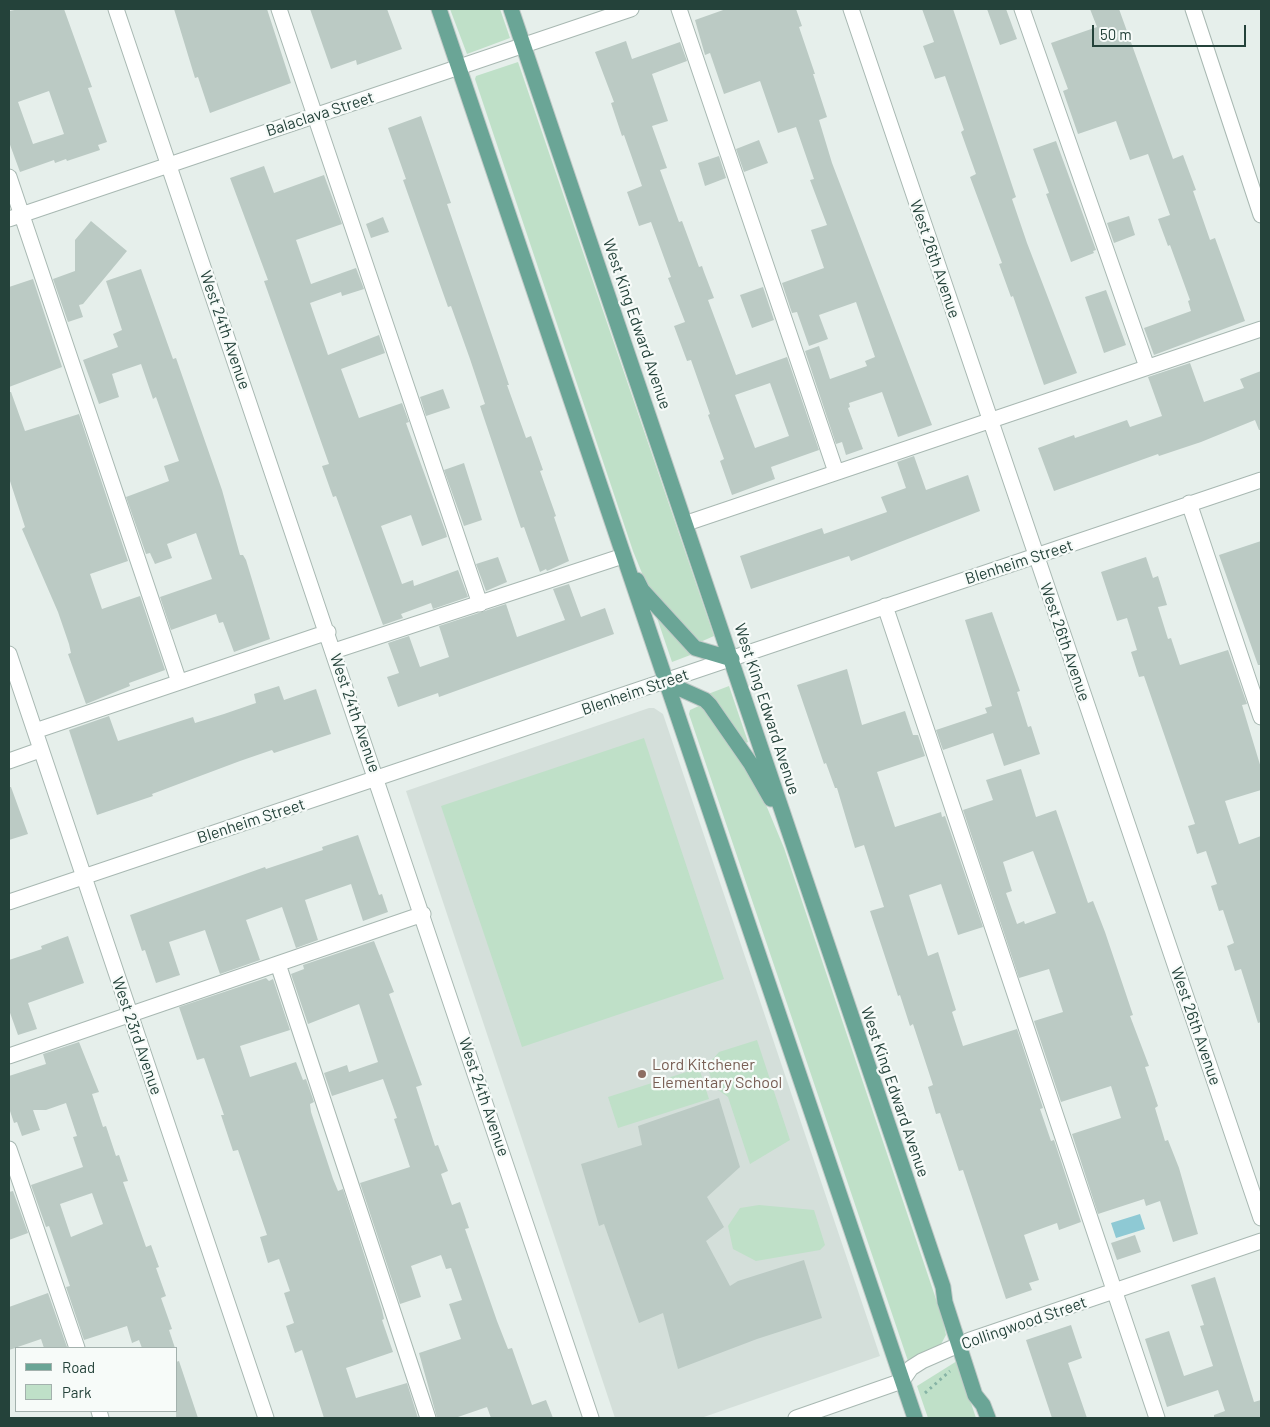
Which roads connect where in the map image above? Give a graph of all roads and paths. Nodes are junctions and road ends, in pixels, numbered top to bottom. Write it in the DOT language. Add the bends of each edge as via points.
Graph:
graph roads {
  1 [pos="116,9"];
  2 [pos="279,9"];
  3 [pos="439,9"];
  4 [pos="512,9"];
  5 [pos="631,9"];
  6 [pos="679,9"];
  7 [pos="851,9"];
  8 [pos="1022,9"];
  9 [pos="1193,9"];
  10 [pos="524,46"];
  11 [pos="459,68"];
  12 [pos="315,116"];
  13 [pos="169,165"];
  14 [pos="9,177"];
  15 [pos="1261,215"];
  16 [pos="15,217"];
  17 [pos="1261,329"];
  18 [pos="1147,366"];
  19 [pos="990,420"];
  20 [pos="836,472"];
  21 [pos="1261,480"];
  22 [pos="1189,503"];
  23 [pos="687,523"];
  24 [pos="623,556"];
  25 [pos="1036,557"];
  26 [pos="480,604"];
  27 [pos="885,606"];
  28 [pos="328,632"];
  29 [pos="334,651"];
  30 [pos="9,654"];
  31 [pos="732,659"];
  32 [pos="179,682"];
  33 [pos="665,682"];
  34 [pos="1261,717"];
  35 [pos="34,731"];
  36 [pos="40,750"];
  37 [pos="9,761"];
  38 [pos="378,780"];
  39 [pos="789,834"];
  40 [pos="84,877"];
  41 [pos="9,902"];
  42 [pos="423,914"];
  43 [pos="278,964"];
  44 [pos="130,1014"];
  45 [pos="9,1056"];
  46 [pos="9,1149"];
  47 [pos="1261,1218"];
  48 [pos="1261,1241"];
  49 [pos="1114,1291"];
  50 [pos="959,1345"];
  51 [pos="77,1347"];
  52 [pos="951,1368"];
  53 [pos="902,1381"];
  54 [pos="920,1395"];
  55 [pos="266,1418"];
  56 [pos="428,1418"];
  57 [pos="592,1418"];
  58 [pos="796,1418"];
  59 [pos="915,1418"];
  60 [pos="988,1418"];
  61 [pos="1157,1418"];
  1 -- 13 [label="street, West 24th Avenue"];
  2 -- 12 [label="street"];
  3 -- 11 [label="main road"];
  4 -- 10 [label="main road, West King Edward Avenue"];
  5 -- 10 [label="street, Balaclava Street"];
  6 -- 20 [label="street"];
  7 -- 19 [label="street, West 26th Avenue"];
  8 -- 18 [label="street"];
  9 -- 15 [label="street"];
  10 -- 11 [label="street, Balaclava Street"];
  10 -- 23 [label="main road, West King Edward Avenue"];
  11 -- 12 [label="street, Balaclava Street"];
  11 -- 24 [label="main road"];
  12 -- 13 [label="street, Balaclava Street"];
  12 -- 26 [label="street"];
  13 -- 16 [label="street, Balaclava Street"];
  13 -- 28 [label="street, West 24th Avenue"];
  14 -- 16 [label="street"];
  16 -- 32 [label="street"];
  17 -- 18 [label="street"];
  18 -- 19 [label="street"];
  19 -- 20 [label="street"];
  19 -- 25 [label="street, West 26th Avenue"];
  20 -- 23 [label="street"];
  21 -- 22 [label="street, Blenheim Street"];
  22 -- 25 [label="street, Blenheim Street"];
  22 -- 34 [label="street"];
  23 -- 31 [label="main road, West King Edward Avenue"];
  24 -- 26 [label="street"];
  24 -- 31 [label="main road" via="642,590 688,642 695,648"];
  24 -- 33 [label="main road"];
  25 -- 27 [label="street, Blenheim Street"];
  25 -- 47 [label="street, West 26th Avenue"];
  26 -- 29 [label="street"];
  27 -- 31 [label="street, Blenheim Street"];
  27 -- 49 [label="street"];
  28 -- 29 [label="street, West 24th Avenue"];
  28 -- 32 [label="street"];
  29 -- 38 [label="street, West 24th Avenue"];
  30 -- 35 [label="street, West 23rd Avenue"];
  31 -- 33 [label="street, Blenheim Street"];
  31 -- 39 [label="main road, West King Edward Avenue"];
  32 -- 35 [label="street"];
  33 -- 38 [label="street, Blenheim Street"];
  33 -- 39 [label="main road" via="710,705 752,764"];
  33 -- 53 [label="main road"];
  35 -- 36 [label="street, West 23rd Avenue"];
  36 -- 37 [label="street"];
  36 -- 40 [label="street, West 23rd Avenue"];
  38 -- 40 [label="street, Blenheim Street"];
  38 -- 42 [label="street, West 24th Avenue"];
  39 -- 50 [label="main road, West King Edward Avenue" via="944,1288 945,1302"];
  40 -- 41 [label="street, Blenheim Street"];
  40 -- 44 [label="street, West 23rd Avenue"];
  42 -- 43 [label="street"];
  42 -- 57 [label="street, West 24th Avenue"];
  43 -- 44 [label="street"];
  43 -- 56 [label="street"];
  44 -- 45 [label="street"];
  44 -- 55 [label="street, West 23rd Avenue"];
  46 -- 51 [label="street"];
  48 -- 49 [label="street, Collingwood Street"];
  49 -- 50 [label="street, Collingwood Street"];
  49 -- 61 [label="street"];
  50 -- 53 [label="street, Collingwood Street" via="911,1368"];
  50 -- 60 [label="main road, West King Edward Avenue" via="975,1395"];
  52 -- 54 [label="path" via="947,1375"];
  53 -- 58 [label="street, Collingwood Street"];
  53 -- 59 [label="main road"];
}
